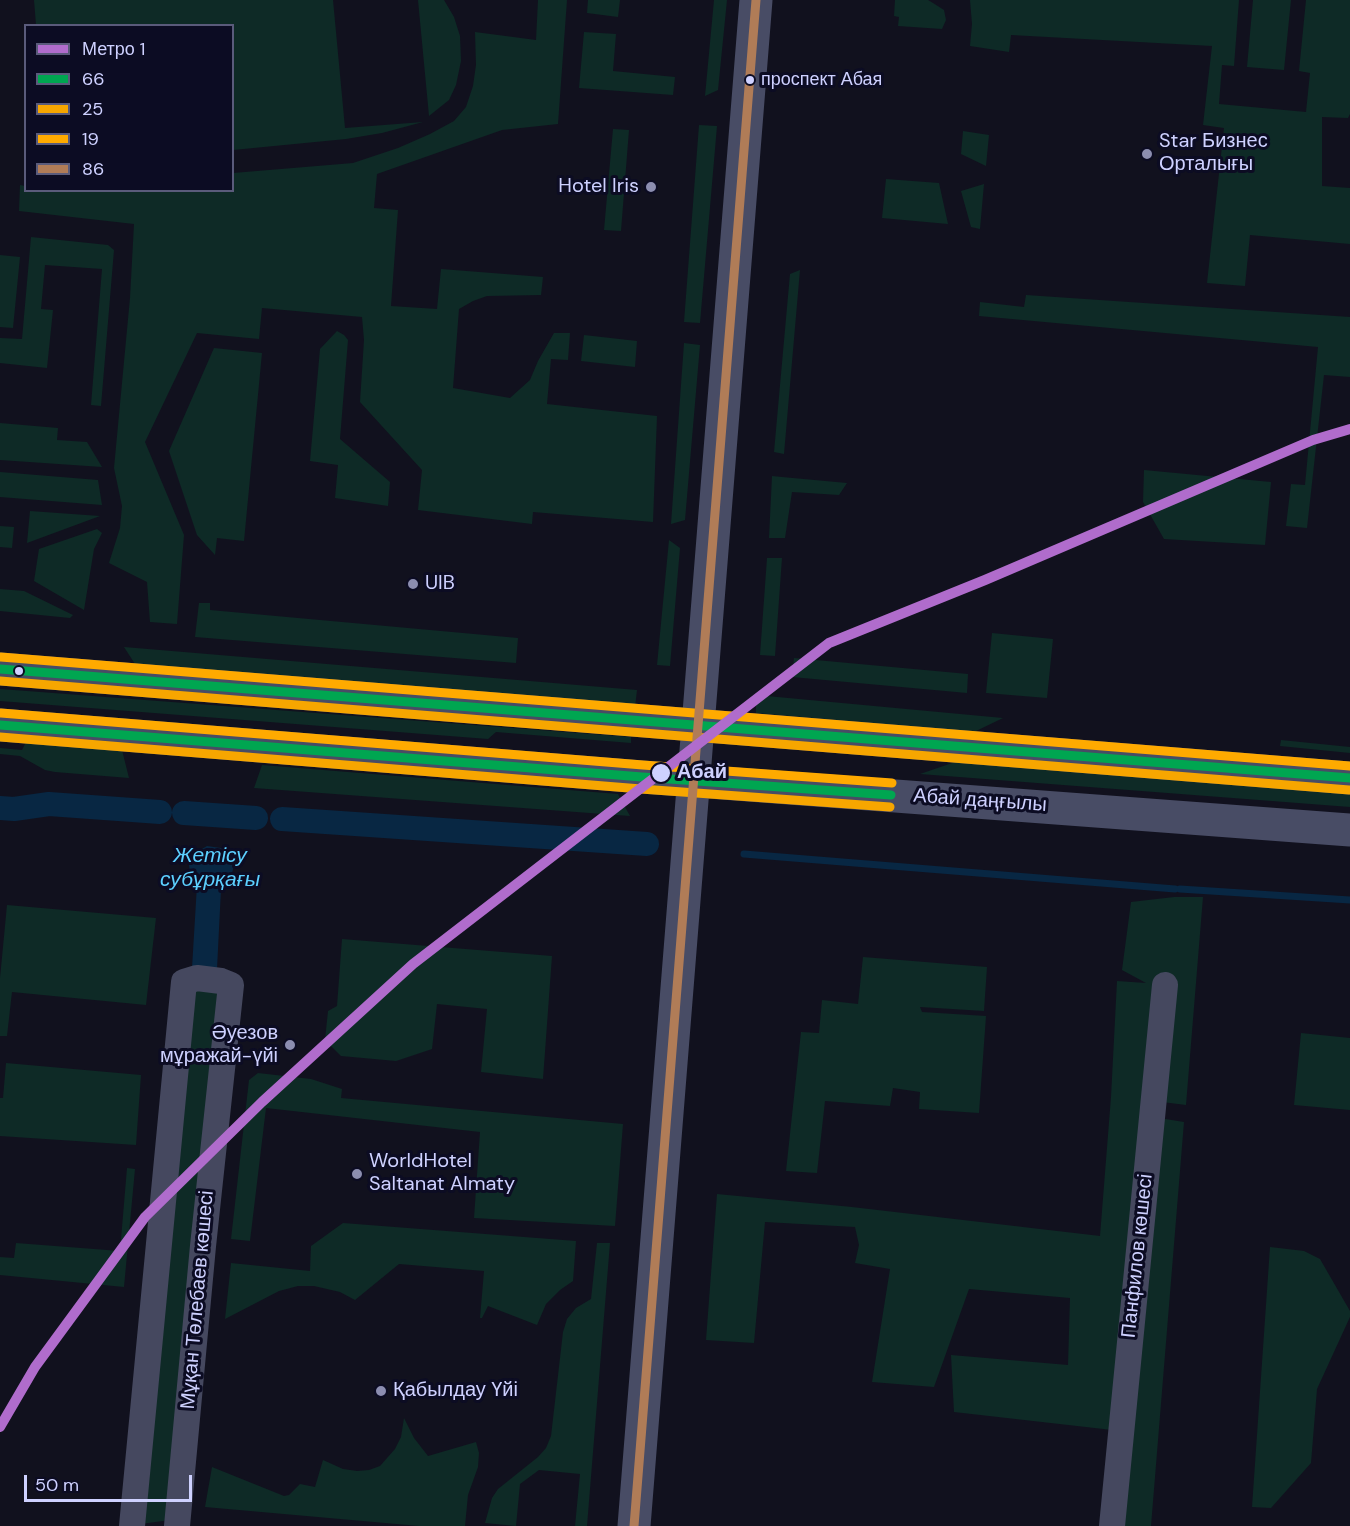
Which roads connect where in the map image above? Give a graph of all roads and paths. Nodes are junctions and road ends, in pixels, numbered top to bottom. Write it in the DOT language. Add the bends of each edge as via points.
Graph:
graph roads {
  1 [pos="756,0"];
  2 [pos="0,669"];
  3 [pos="0,724"];
  4 [pos="699,726"];
  5 [pos="1350,778"];
  6 [pos="694,780"];
  7 [pos="1350,830"];
  8 [pos="1165,985"];
  9 [pos="132,1526"];
  10 [pos="177,1526"];
  11 [pos="634,1526"];
  12 [pos="1112,1526"];
  1 -- 4 [label="main road"];
  2 -- 4 [label="main road"];
  3 -- 6 [label="main road, Абай даңғылы"];
  4 -- 5 [label="main road"];
  4 -- 6 [label="main road"];
  6 -- 7 [label="main road, Абай даңғылы"];
  6 -- 11 [label="main road"];
  8 -- 12 [label="street, Панфилов көшесі"];
  9 -- 10 [label="street, Мұқан Төлебаев көшесі" via="184,982 197,978 231,985"];
}
